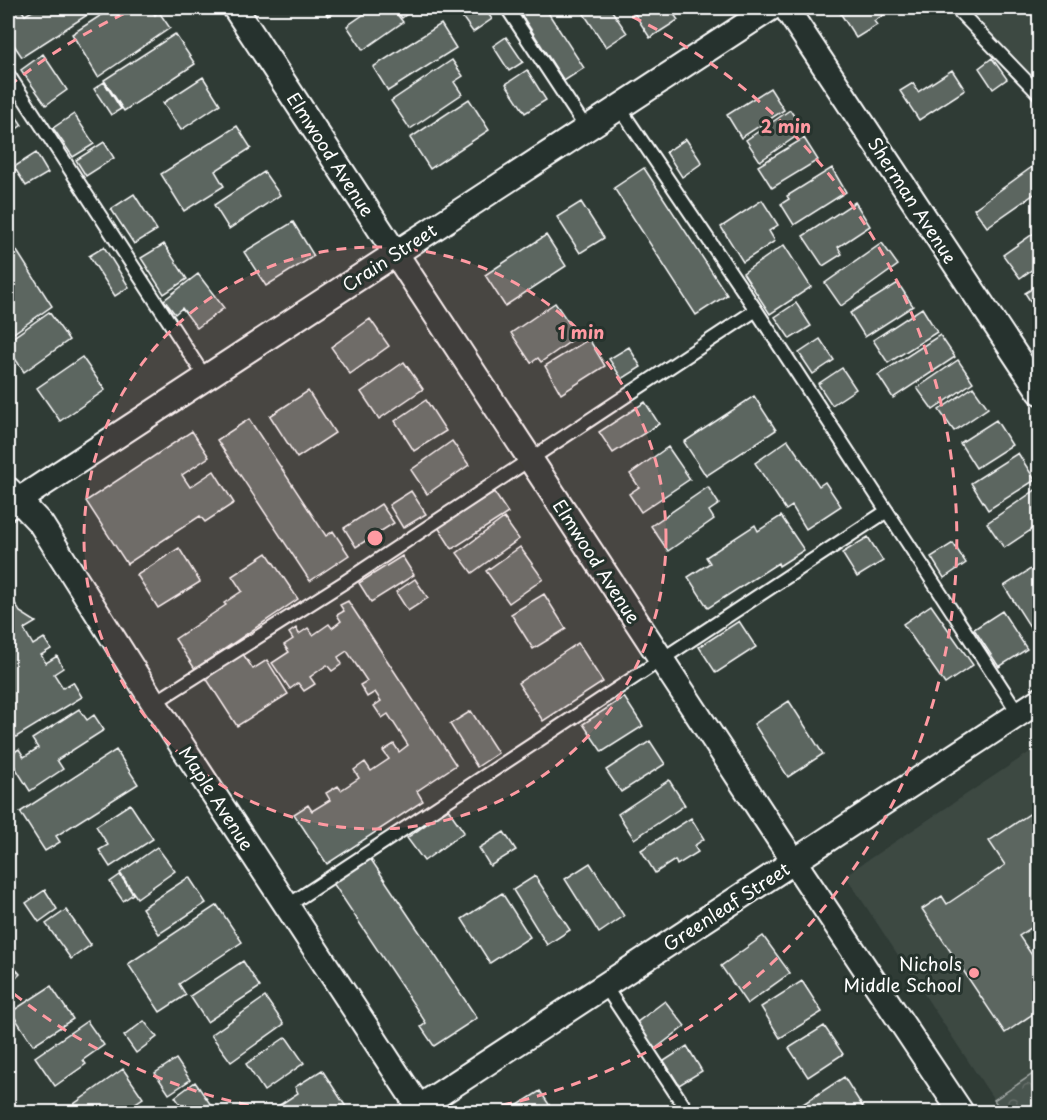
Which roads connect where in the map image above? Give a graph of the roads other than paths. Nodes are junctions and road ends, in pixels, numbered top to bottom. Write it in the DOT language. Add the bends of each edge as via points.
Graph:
graph roads {
  1 [pos="235,8"];
  2 [pos="507,8"];
  3 [pos="771,8"];
  4 [pos="786,8"];
  5 [pos="956,8"];
  6 [pos="8,74"];
  7 [pos="1040,95"];
  8 [pos="619,107"];
  9 [pos="586,128"];
  10 [pos="396,253"];
  11 [pos="756,310"];
  12 [pos="205,377"];
  13 [pos="1040,392"];
  14 [pos="530,459"];
  15 [pos="11,498"];
  16 [pos="887,511"];
  17 [pos="662,660"];
  18 [pos="1040,700"];
  19 [pos="154,703"];
  20 [pos="1019,714"];
  21 [pos="794,862"];
  22 [pos="287,906"];
  23 [pos="605,986"];
  24 [pos="417,1111"];
  25 [pos="688,1113"];
  26 [pos="961,1113"];
  1 -- 10 [label="street, Elmwood Avenue"];
  2 -- 9 [label="lane"];
  3 -- 8 [label="street, Crain Street"];
  4 -- 13 [label="street, Sherman Avenue"];
  5 -- 7 [label="lane"];
  6 -- 12 [label="lane"];
  8 -- 9 [label="street, Crain Street"];
  8 -- 11 [label="lane"];
  9 -- 10 [label="street, Crain Street"];
  10 -- 12 [label="street, Crain Street"];
  10 -- 14 [label="street, Elmwood Avenue"];
  11 -- 14 [label="lane"];
  11 -- 16 [label="lane"];
  12 -- 15 [label="street, Crain Street"];
  14 -- 17 [label="street, Elmwood Avenue"];
  14 -- 19 [label="lane"];
  15 -- 19 [label="street, Maple Avenue" via="41,524"];
  16 -- 17 [label="lane"];
  16 -- 20 [label="lane"];
  17 -- 21 [label="street, Elmwood Avenue"];
  17 -- 22 [label="lane"];
  18 -- 20 [label="street, Greenleaf Street"];
  19 -- 22 [label="street, Maple Avenue"];
  20 -- 21 [label="street, Greenleaf Street"];
  21 -- 23 [label="street, Greenleaf Street"];
  21 -- 26 [label="street, Elmwood Avenue"];
  22 -- 24 [label="street, Maple Avenue"];
  23 -- 24 [label="street, Greenleaf Street"];
  23 -- 25 [label="lane"];
}
